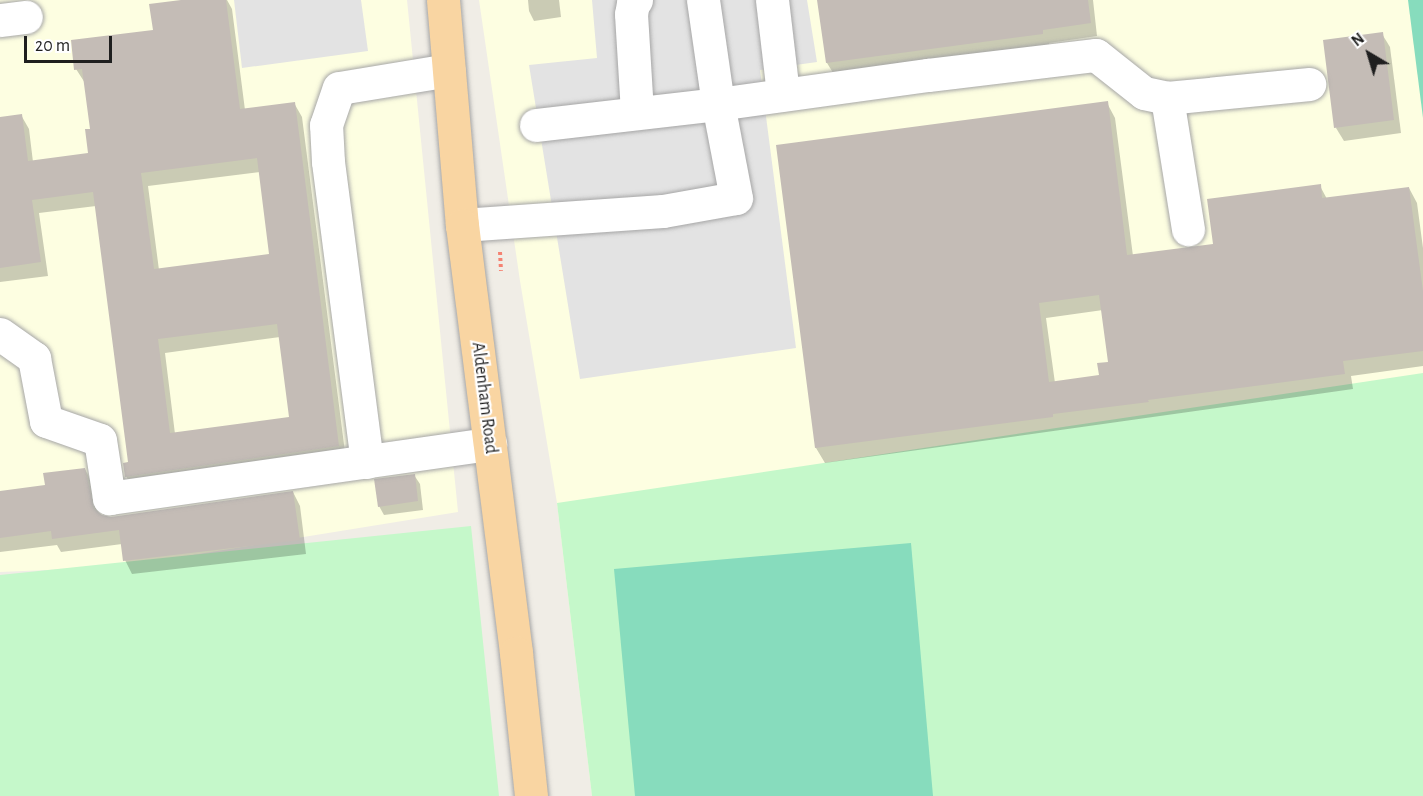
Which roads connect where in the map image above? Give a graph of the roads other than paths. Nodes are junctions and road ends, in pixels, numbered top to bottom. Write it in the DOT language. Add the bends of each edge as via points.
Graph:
graph roads {
  1 [pos="443,0"];
  2 [pos="636,0"];
  3 [pos="703,0"];
  4 [pos="772,0"];
  5 [pos="449,70"];
  6 [pos="1309,84"];
  7 [pos="783,94"];
  8 [pos="1167,98"];
  9 [pos="718,104"];
  10 [pos="638,112"];
  11 [pos="536,125"];
  12 [pos="462,225"];
  13 [pos="1188,229"];
  14 [pos="0,334"];
  15 [pos="490,444"];
  16 [pos="367,462"];
  17 [pos="531,796"];
  1 -- 5 [label="main road, Aldenham Road"];
  2 -- 10 [label="lane" via="631,14"];
  3 -- 9 [label="lane"];
  4 -- 7 [label="lane"];
  5 -- 12 [label="main road, Aldenham Road"];
  5 -- 16 [label="lane" via="339,88 326,125"];
  6 -- 8 [label="lane"];
  7 -- 8 [label="lane" via="1096,55 1144,93"];
  7 -- 9 [label="lane"];
  8 -- 13 [label="lane"];
  9 -- 10 [label="lane"];
  9 -- 12 [label="lane" via="736,198 663,211"];
  10 -- 11 [label="lane"];
  12 -- 15 [label="main road, Aldenham Road"];
  14 -- 16 [label="lane" via="34,358 46,421 100,440 109,498"];
  15 -- 16 [label="lane"];
  15 -- 17 [label="main road, Aldenham Road"];
}
